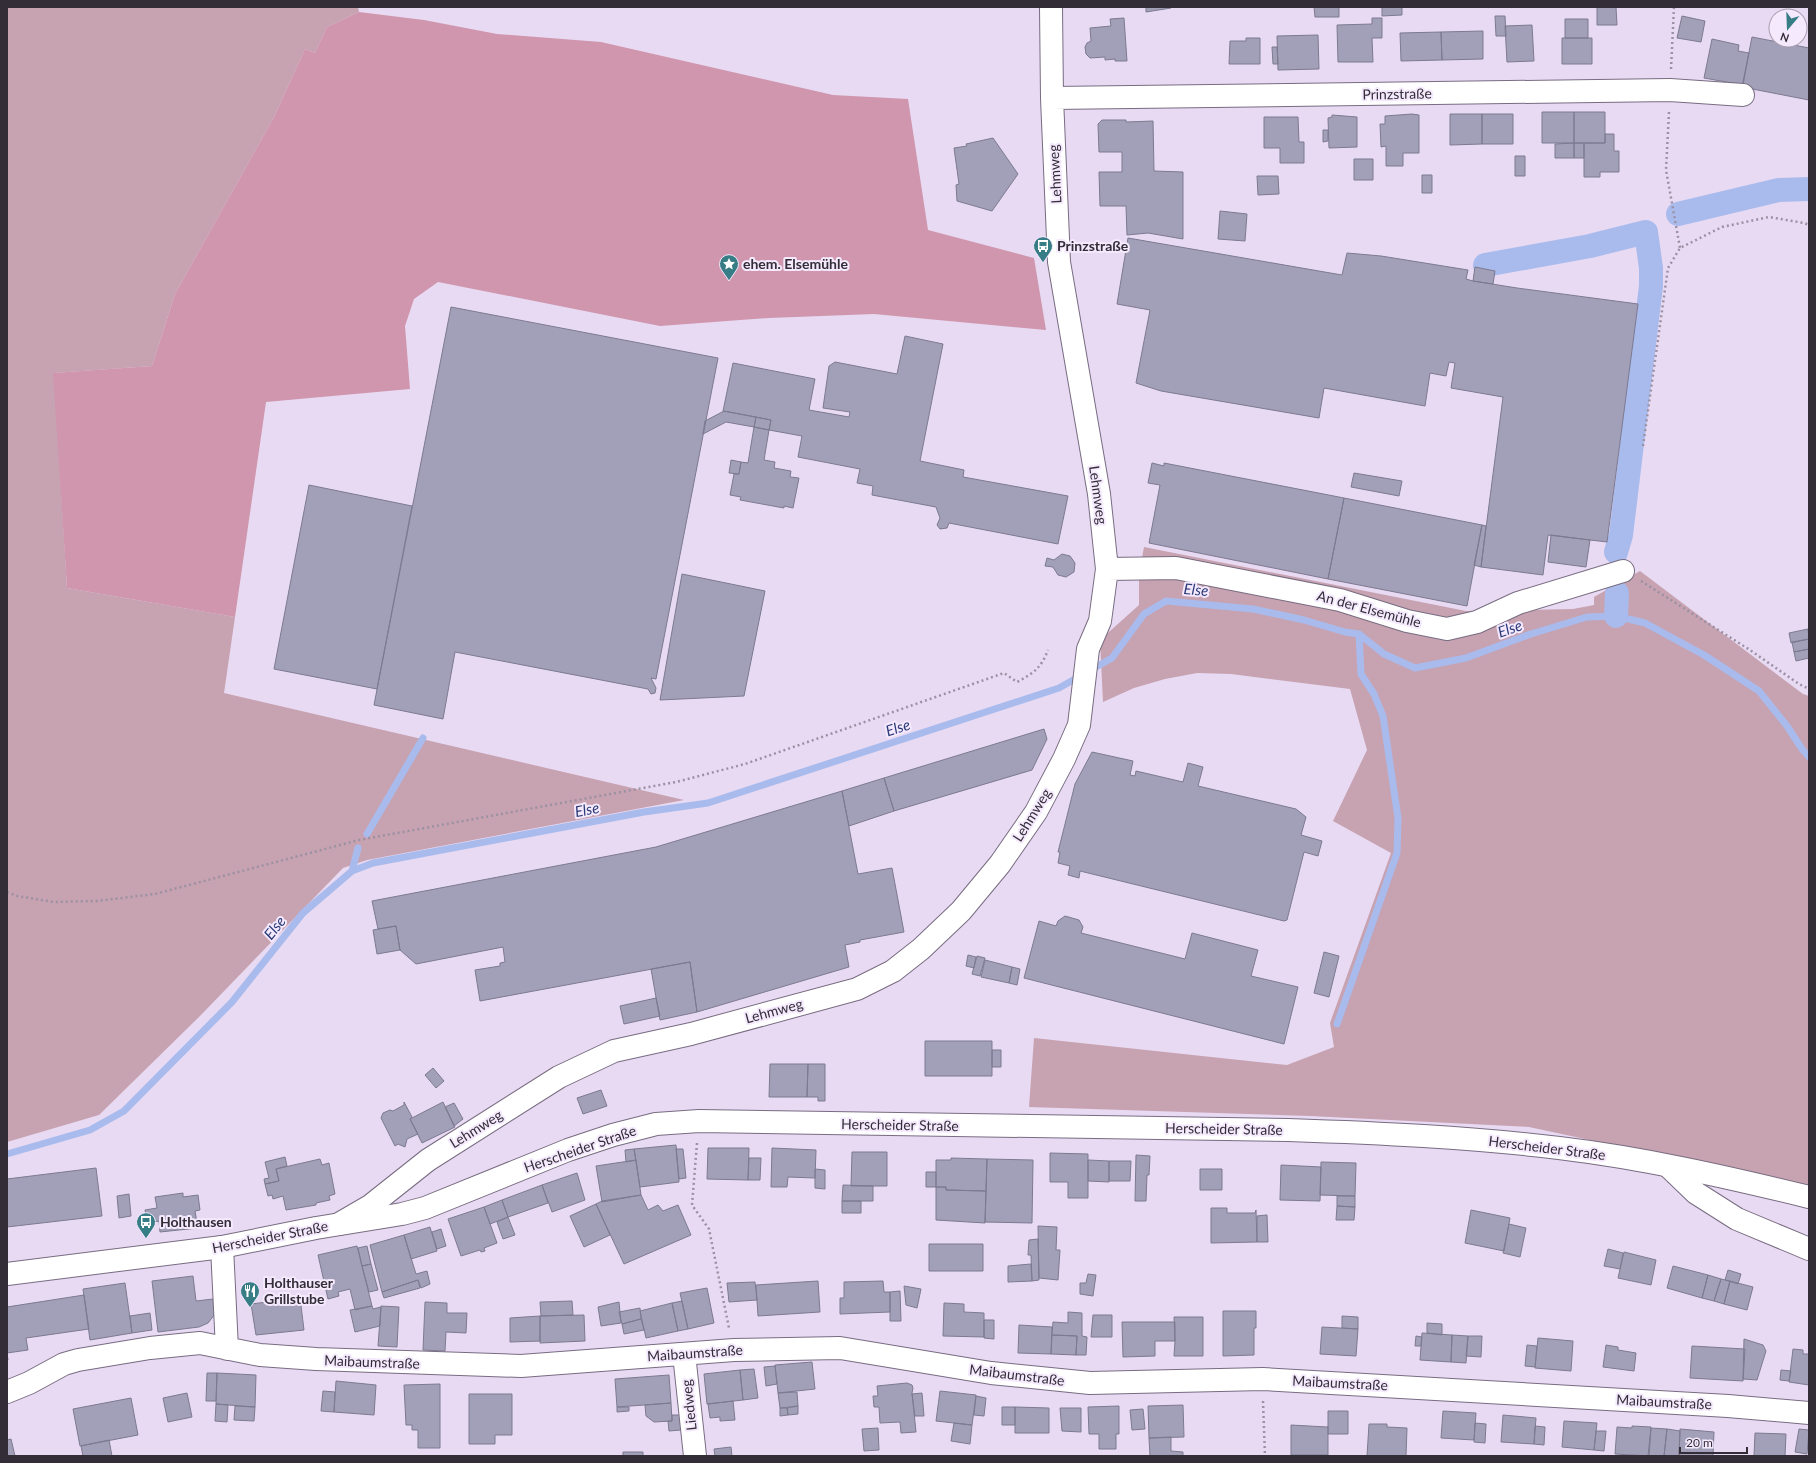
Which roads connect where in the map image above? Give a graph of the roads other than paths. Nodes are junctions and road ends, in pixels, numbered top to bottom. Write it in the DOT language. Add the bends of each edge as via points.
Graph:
graph roads {
  1 [pos="1051,7"];
  2 [pos="1743,95"];
  3 [pos="1052,98"];
  4 [pos="1107,569"];
  5 [pos="1623,571"];
  6 [pos="1670,1167"];
  7 [pos="1809,1197"];
  8 [pos="339,1224"];
  9 [pos="222,1247"];
  10 [pos="1809,1248"];
  11 [pos="7,1274"];
  12 [pos="227,1348"];
  13 [pos="684,1354"];
  14 [pos="7,1392"];
  15 [pos="1809,1413"];
  16 [pos="695,1456"];
  1 -- 3 [label="street, Lehmweg"];
  2 -- 3 [label="street, Prinzstraße" via="1670,90"];
  3 -- 4 [label="street, Lehmweg" via="1059,262 1099,494"];
  4 -- 5 [label="street, An der Elsemühle" via="1176,568 1340,600 1407,621 1447,628 1477,622 1518,603"];
  4 -- 8 [label="street, Lehmweg" via="1100,621 1088,649 1079,725 1064,759 1036,812 1000,864 961,911 921,949 893,971 857,989 691,1034 614,1051 559,1077 428,1160 370,1206"];
  6 -- 7 [label="street, Herscheider Straße" via="1727,1177"];
  6 -- 8 [label="street, Herscheider Straße" via="1560,1148 1363,1132 699,1121 656,1124 613,1135 568,1150 425,1208"];
  6 -- 10 [label="street" via="1696,1193 1736,1219"];
  8 -- 9 [label="street, Herscheider Straße"];
  9 -- 11 [label="street, Herscheider Straße"];
  9 -- 12 [label="street"];
  12 -- 13 [label="street, Maibaumstraße" via="260,1355 316,1359 513,1366"];
  12 -- 14 [label="street, Maibaumstraße" via="200,1343 78,1360 64,1364 29,1384"];
  13 -- 15 [label="street, Maibaumstraße" via="734,1350 840,1348 991,1373 1090,1383 1262,1379"];
  13 -- 16 [label="street, Liedweg"];
}
